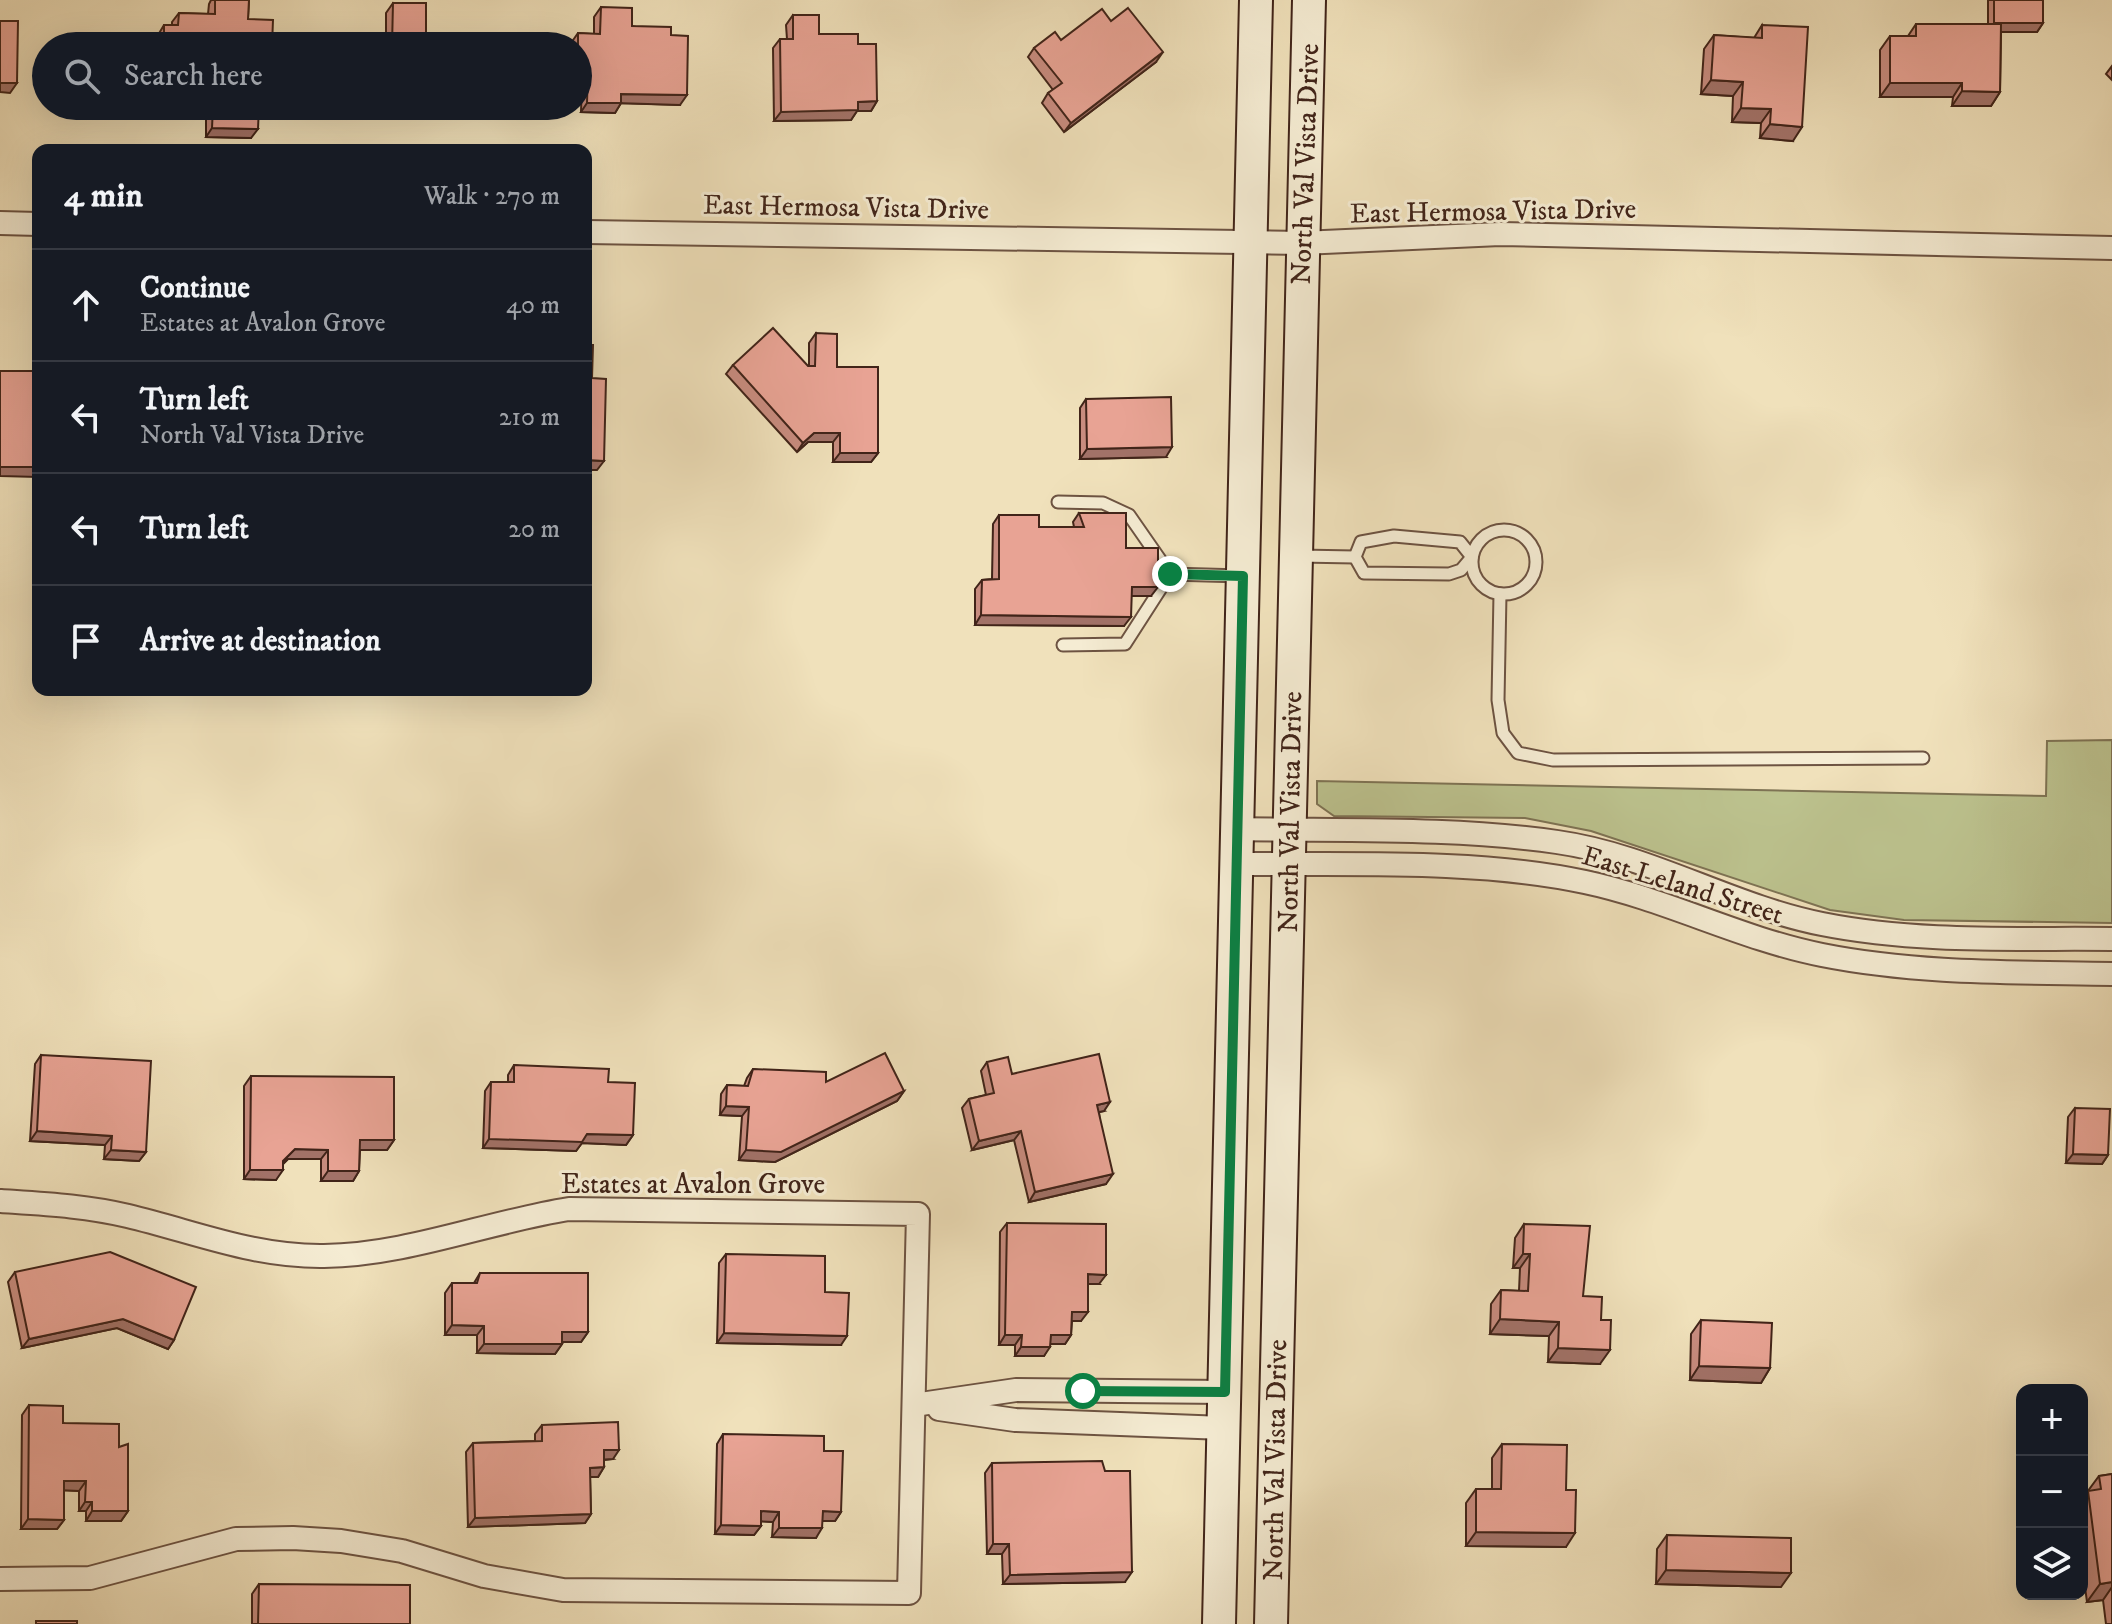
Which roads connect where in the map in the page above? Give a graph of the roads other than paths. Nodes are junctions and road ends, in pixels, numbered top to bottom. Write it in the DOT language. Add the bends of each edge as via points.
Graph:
graph roads {
  1 [pos="1256,0"];
  2 [pos="1309,0"];
  3 [pos="0,223"];
  4 [pos="32,224"];
  5 [pos="592,232"];
  6 [pos="1251,243"];
  7 [pos="1302,243"];
  8 [pos="2112,248"];
  9 [pos="1058,502"];
  10 [pos="1294,556"];
  11 [pos="1355,557"];
  12 [pos="1472,557"];
  13 [pos="1170,574"];
  14 [pos="1243,576"];
  15 [pos="1500,594"];
  16 [pos="1136,596"];
  17 [pos="1143,614"];
  18 [pos="1063,645"];
  19 [pos="1923,758"];
  20 [pos="1236,829"];
  21 [pos="1288,830"];
  22 [pos="1235,864"];
  23 [pos="1287,864"];
  24 [pos="2112,939"];
  25 [pos="2112,974"];
  26 [pos="0,1202"];
  27 [pos="1121,1391"];
  28 [pos="1225,1392"];
  29 [pos="914,1405"];
  30 [pos="1123,1424"];
  31 [pos="1224,1428"];
  32 [pos="0,1579"];
  33 [pos="1219,1624"];
  34 [pos="1271,1624"];
  1 -- 6 [label="main road, North Val Vista Drive"];
  2 -- 7 [label="main road, North Val Vista Drive"];
  3 -- 4 [label="street"];
  5 -- 6 [label="street, East Hermosa Vista Drive"];
  6 -- 7 [label="street, East Hermosa Vista Drive"];
  6 -- 14 [label="main road, North Val Vista Drive"];
  7 -- 8 [label="street, East Hermosa Vista Drive" via="1500,234"];
  7 -- 10 [label="main road, North Val Vista Drive"];
  9 -- 13 [label="lane" via="1103,503 1129,515 1144,548"];
  10 -- 11 [label="lane"];
  10 -- 21 [label="main road, North Val Vista Drive"];
  11 -- 12 [label="lane" via="1364,573 1449,574"];
  11 -- 12 [label="lane" via="1361,542 1394,536 1460,542"];
  12 -- 15 [label="lane" via="1478,582"];
  12 -- 15 [label="lane" via="1478,542 1497,530 1508,529 1527,539 1536,557 1532,578 1517,592"];
  13 -- 14 [label="lane"];
  13 -- 17 [label="lane"];
  14 -- 20 [label="main road, North Val Vista Drive"];
  15 -- 19 [label="lane" via="1498,700 1503,733 1518,753 1553,760"];
  16 -- 17 [label="lane"];
  17 -- 18 [label="lane" via="1125,644"];
  20 -- 21 [label="street, East Leland Street"];
  20 -- 22 [label="main road, North Val Vista Drive"];
  21 -- 23 [label="main road, North Val Vista Drive"];
  21 -- 24 [label="street, East Leland Street" via="1557,842 1614,853 1820,924 1887,934"];
  22 -- 23 [label="street, East Leland Street"];
  22 -- 28 [label="main road, North Val Vista Drive"];
  23 -- 25 [label="street, East Leland Street" via="1546,875 1588,882 1747,937 1822,955 1886,966"];
  23 -- 34 [label="main road, North Val Vista Drive"];
  26 -- 29 [label="street, Estates at Avalon Grove" via="71,1204 252,1251 323,1257 388,1252 569,1209 918,1214"];
  27 -- 28 [label="street"];
  27 -- 29 [label="street" via="1016,1390"];
  27 -- 30 [label="street"];
  28 -- 31 [label="main road, North Val Vista Drive"];
  29 -- 30 [label="street" via="1015,1420"];
  29 -- 32 [label="street, Estates at Avalon Grove" via="909,1593 563,1590 484,1576 402,1551 293,1538 236,1539 90,1578"];
  30 -- 31 [label="street"];
  31 -- 33 [label="main road, North Val Vista Drive"];
}
